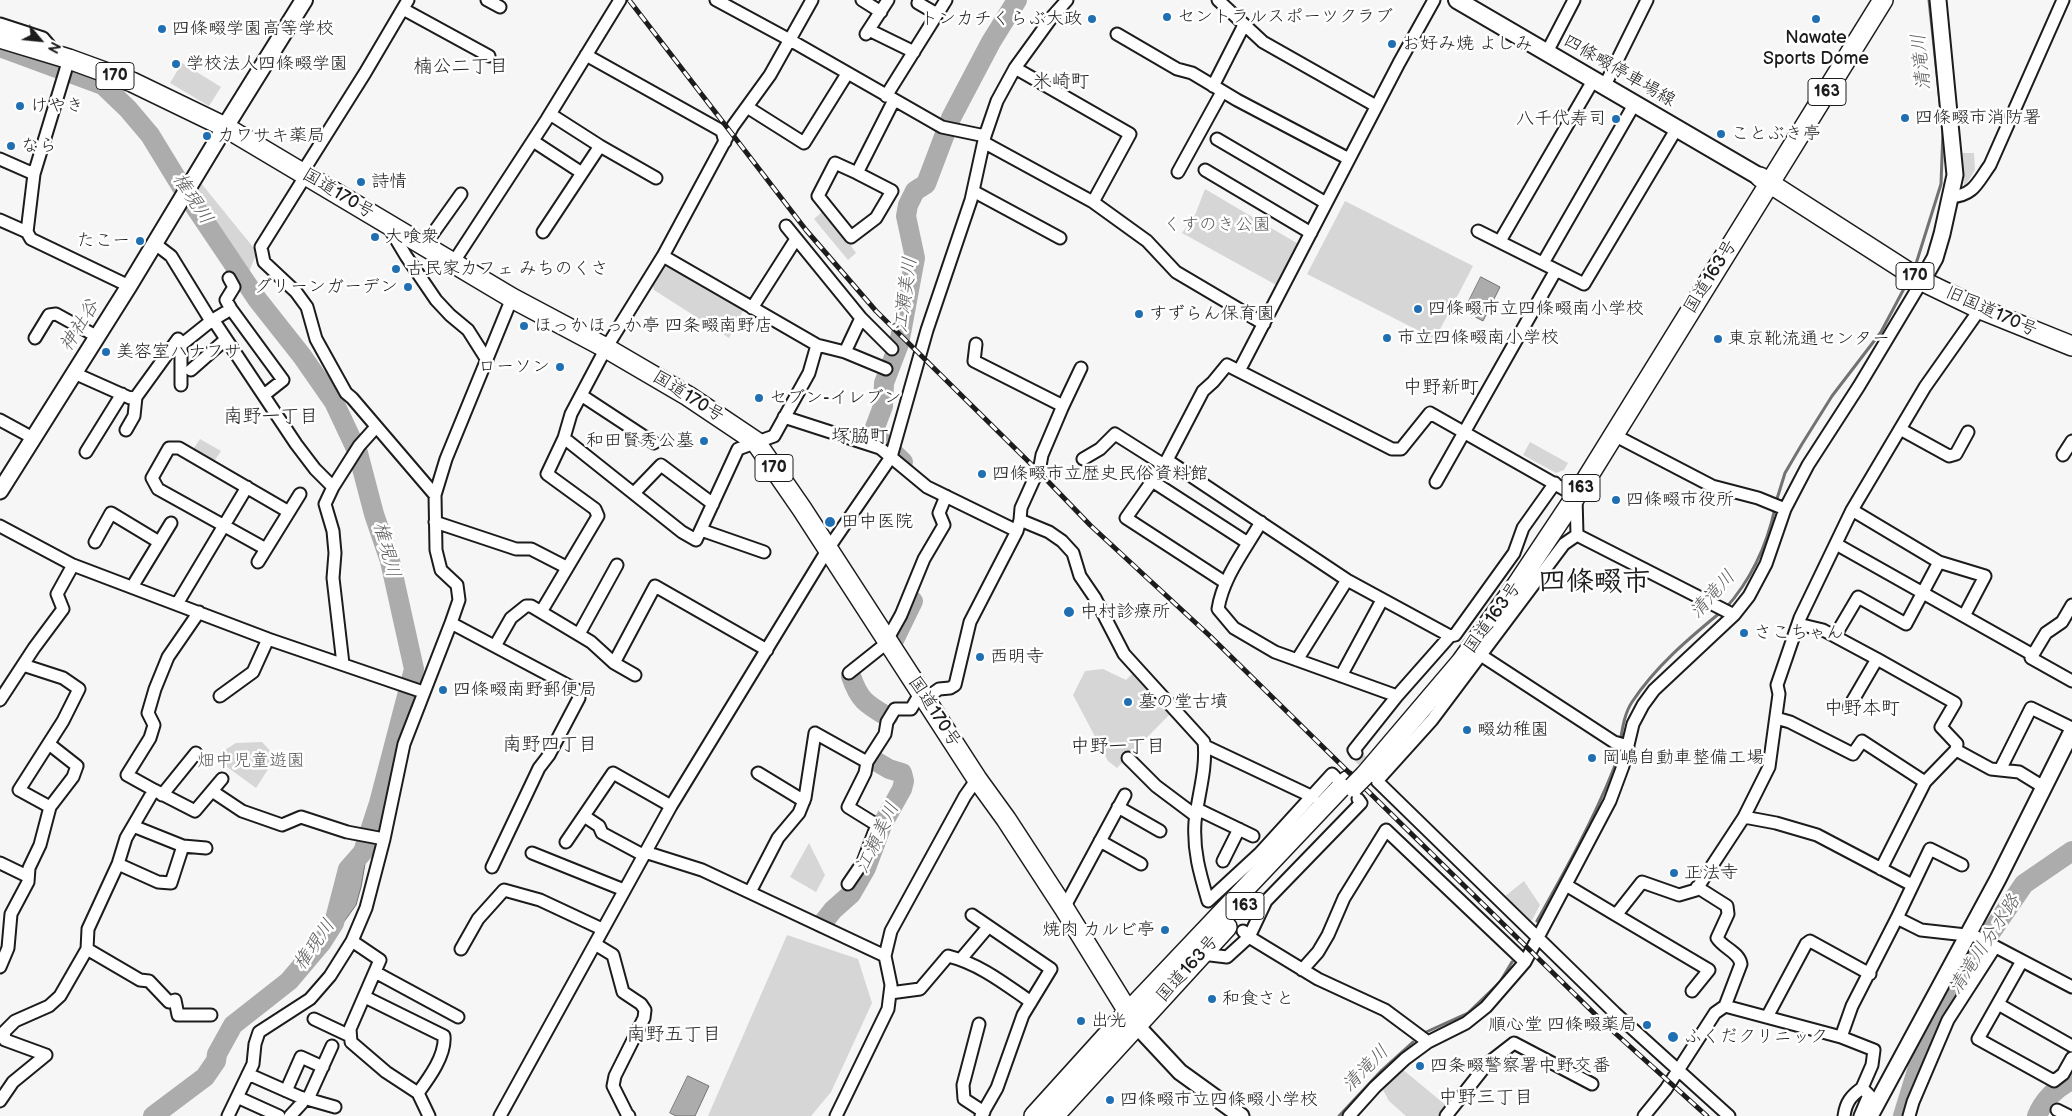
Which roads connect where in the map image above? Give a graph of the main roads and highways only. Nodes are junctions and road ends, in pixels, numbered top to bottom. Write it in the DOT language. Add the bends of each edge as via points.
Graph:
graph roads {
  1 [pos="304,0"];
  2 [pos="1458,0"];
  3 [pos="1871,0"];
  4 [pos="1883,0"];
  5 [pos="1476,5"];
  6 [pos="0,38"];
  7 [pos="224,127"];
  8 [pos="1765,180"];
  9 [pos="2072,346"];
  10 [pos="1566,490"];
  11 [pos="1358,778"];
  12 [pos="1133,1018"];
  13 [pos="1070,1099"];
  14 [pos="1034,1116"];
  15 [pos="1054,1116"];
  16 [pos="1060,1116"];
  1 -- 7 [label="main road"];
  2 -- 5 [label="main road, 四條畷停車場線"];
  3 -- 8 [label="highway, 国道163号 / 163"];
  4 -- 8 [label="highway, 国道163号 / 163"];
  5 -- 8 [label="main road, 四條畷停車場線" via="1547,52"];
  6 -- 7 [label="highway, 国道170号 / 170" via="152,90"];
  7 -- 12 [label="highway, 国道170号 / 170" via="453,264 688,396 755,442 1006,819"];
  8 -- 9 [label="highway, 旧国道170号 / 170" via="1922,280 1980,310"];
  8 -- 10 [label="highway, 国道163号 / 163"];
  8 -- 10 [label="highway, 国道163号 / 163" via="1614,435"];
  10 -- 11 [label="highway, 国道163号 / 163" via="1480,620"];
  11 -- 12 [label="highway, 国道163号 / 163" via="1202,954"];
  11 -- 12 [label="highway, 国道163号 / 163" via="1265,858"];
  12 -- 13 [label="highway, 国道163号 / 163"];
  12 -- 14 [label="highway, 163"];
  13 -- 15 [label="highway, 163"];
  13 -- 16 [label="highway"];
}
